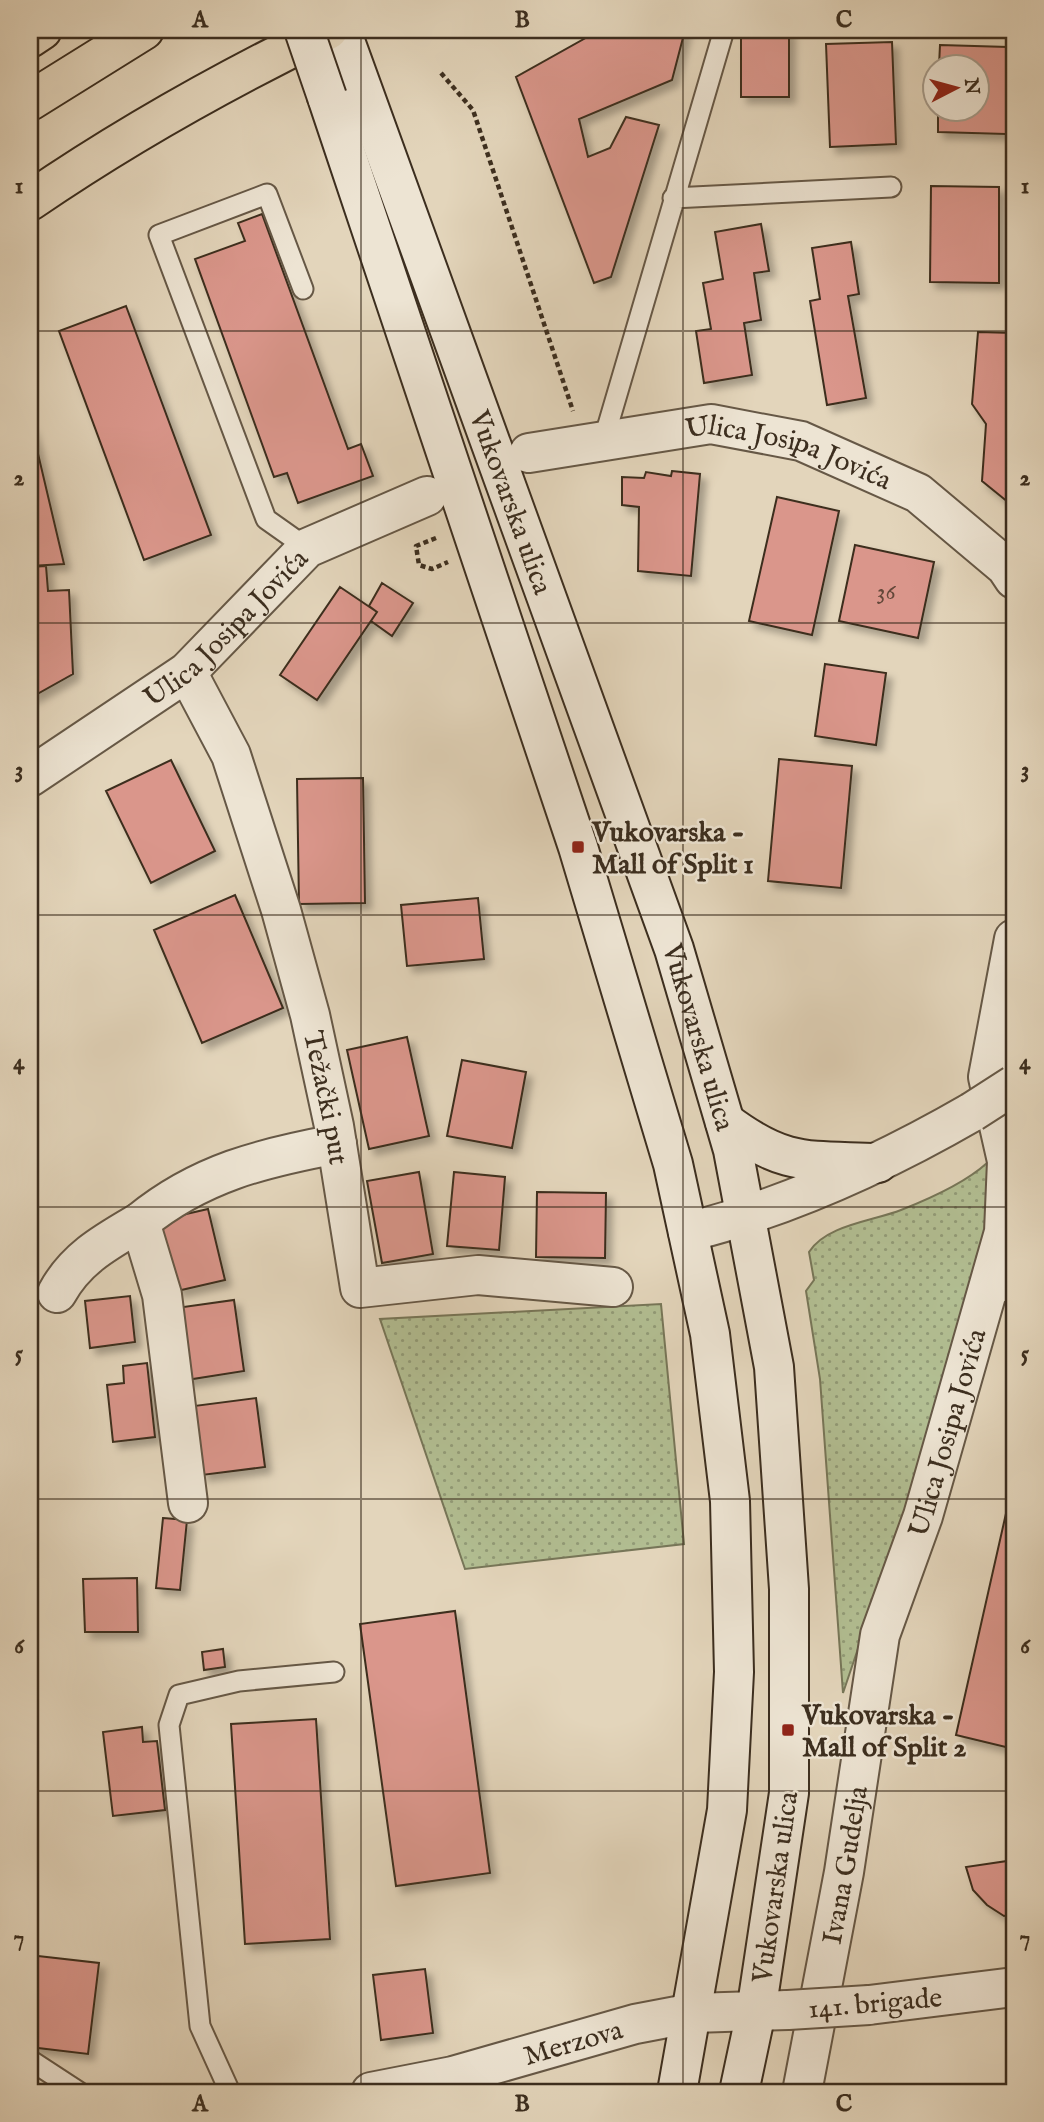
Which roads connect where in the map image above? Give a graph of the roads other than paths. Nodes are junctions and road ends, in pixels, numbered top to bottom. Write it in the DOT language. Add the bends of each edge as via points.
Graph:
graph roads {
  1 [pos="42,30"];
  2 [pos="144,30"];
  3 [pos="304,30"];
  4 [pos="328,30"];
  5 [pos="341,30"];
  6 [pos="724,30"];
  7 [pos="30,38"];
  8 [pos="343,89"];
  9 [pos="30,101"];
  10 [pos="891,187"];
  11 [pos="673,198"];
  12 [pos="30,201"];
  13 [pos="303,289"];
  14 [pos="594,443"];
  15 [pos="529,453"];
  16 [pos="427,496"];
  17 [pos="307,548"];
  18 [pos="1014,579"];
  19 [pos="187,672"];
  20 [pos="30,778"];
  21 [pos="1014,939"];
  22 [pos="1014,1086"];
  23 [pos="725,1122"];
  24 [pos="337,1144"];
  25 [pos="878,1163"];
  26 [pos="746,1217"];
  27 [pos="140,1223"];
  28 [pos="688,1232"];
  29 [pos="613,1287"];
  30 [pos="1003,1288"];
  31 [pos="57,1293"];
  32 [pos="188,1503"];
  33 [pos="880,1635"];
  34 [pos="334,1672"];
  35 [pos="1014,1987"];
  36 [pos="772,2011"];
  37 [pos="693,2013"];
  38 [pos="30,2060"];
  39 [pos="79,2092"];
  40 [pos="230,2092"];
  41 [pos="371,2092"];
  42 [pos="677,2092"];
  43 [pos="739,2092"];
  44 [pos="802,2092"];
  1 -- 7 [label="highway"];
  2 -- 9 [label="highway"];
  3 -- 8 [label="street, Vukovarska ulica, bridge"];
  4 -- 12 [label="highway" via="138,132"];
  5 -- 8 [label="street, Vukovarska ulica"];
  6 -- 11 [label="lane"];
  8 -- 23 [label="street, Vukovarska ulica" via="674,949"];
  8 -- 28 [label="street, Vukovarska ulica" via="578,847 673,1164"];
  10 -- 11 [label="lane"];
  11 -- 14 [label="lane"];
  13 -- 17 [label="lane" via="267,194 159,235 266,519"];
  14 -- 15 [label="street, Ulica Josipa Jovića"];
  14 -- 18 [label="street, Ulica Josipa Jovića" via="711,424 801,441 918,493 1006,567"];
  16 -- 17 [label="street, Ulica Josipa Jovića"];
  17 -- 19 [label="street, Ulica Josipa Jovića"];
  19 -- 20 [label="street, Ulica Josipa Jovića"];
  19 -- 24 [label="street, Težački put" via="231,755 259,838 310,1015"];
  21 -- 30 [label="street, Ulica Josipa Jovića" via="988,1077 1007,1161"];
  22 -- 25 [label="street, bridge"];
  23 -- 25 [label="street" via="779,1156"];
  23 -- 26 [label="street, Vukovarska ulica"];
  24 -- 27 [label="street" via="278,1155 216,1174 163,1203"];
  24 -- 29 [label="street, Težački put" via="360,1288 478,1275"];
  25 -- 26 [label="street"];
  26 -- 28 [label="street"];
  26 -- 36 [label="street, Vukovarska ulica" via="774,1367 789,1589 789,1793"];
  27 -- 31 [label="street" via="94,1249 68,1273"];
  27 -- 32 [label="street" via="162,1295"];
  28 -- 37 [label="street, Vukovarska ulica" via="710,1334 730,1501 734,1672 727,1810"];
  30 -- 33 [label="street, Ulica Josipa Jovića"];
  33 -- 44 [label="street, Ivana Gudelja" via="845,1872"];
  34 -- 40 [label="lane" via="239,1681 179,1695 169,1725 200,2026"];
  35 -- 36 [label="street, 141. brigade, bridge" via="869,2005"];
  36 -- 37 [label="street, 141. brigade"];
  36 -- 43 [label="street, Vukovarska ulica"];
  37 -- 41 [label="street, Merzova" via="635,2024 453,2076"];
  37 -- 42 [label="street, Vukovarska ulica"];
  38 -- 39 [label="lane"];
}
